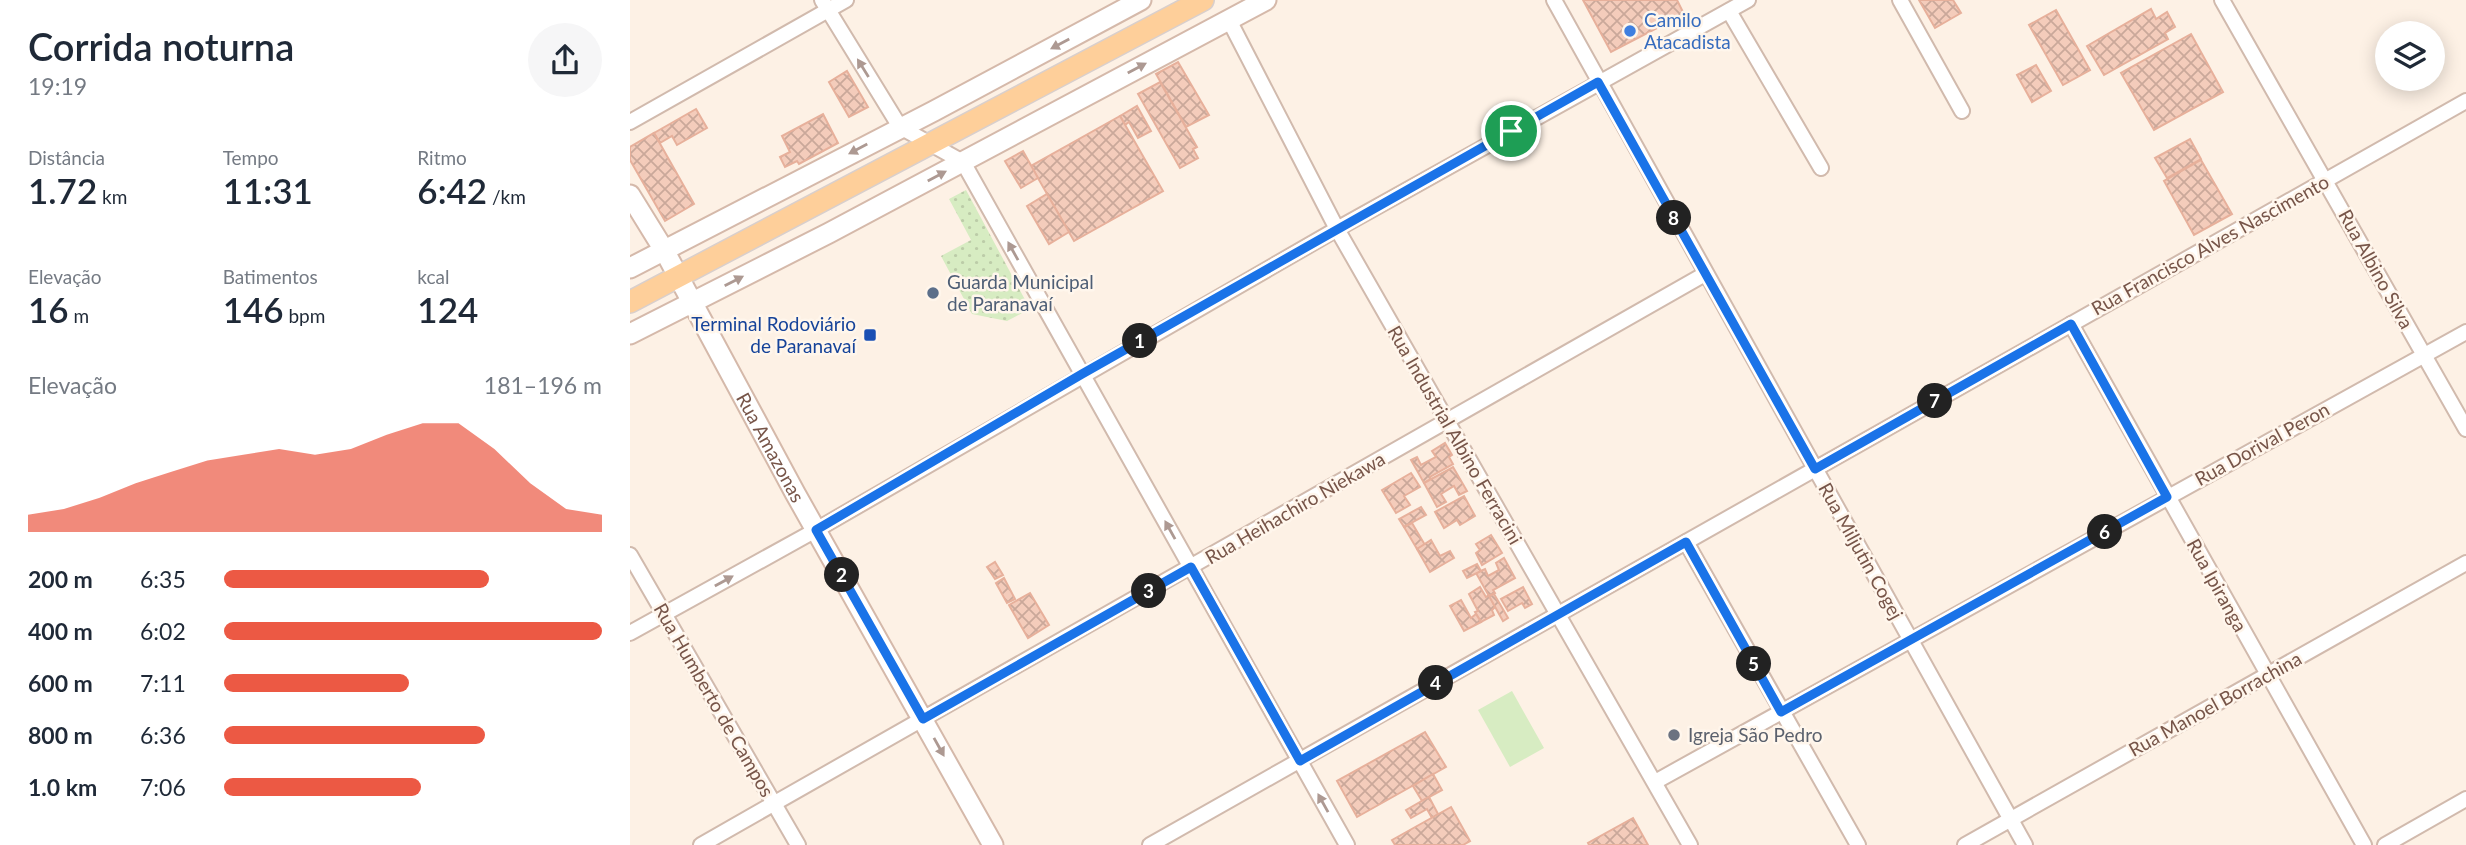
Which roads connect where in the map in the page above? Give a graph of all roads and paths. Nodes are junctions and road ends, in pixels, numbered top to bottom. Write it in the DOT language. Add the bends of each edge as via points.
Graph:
graph roads {
  1 [pos="846,0"];
  2 [pos="1141,0"];
  3 [pos="1203,0"];
  4 [pos="1266,0"];
  5 [pos="1554,0"];
  6 [pos="1748,0"];
  7 [pos="1900,0"];
  8 [pos="2222,0"];
  9 [pos="825,5"];
  10 [pos="1729,10"];
  11 [pos="1229,20"];
  12 [pos="1598,82"];
  13 [pos="2466,101"];
  14 [pos="1962,111"];
  15 [pos="630,122"];
  16 [pos="900,127"];
  17 [pos="932,145"];
  18 [pos="963,162"];
  19 [pos="1821,167"];
  20 [pos="2326,180"];
  21 [pos="630,195"];
  22 [pos="1337,229"];
  23 [pos="664,250"];
  24 [pos="630,268"];
  25 [pos="1705,274"];
  26 [pos="678,277"];
  27 [pos="630,302"];
  28 [pos="691,302"];
  29 [pos="2071,324"];
  30 [pos="2466,332"];
  31 [pos="630,334"];
  32 [pos="2424,354"];
  33 [pos="1082,374"];
  34 [pos="1447,422"];
  35 [pos="2466,429"];
  36 [pos="1815,469"];
  37 [pos="2167,497"];
  38 [pos="816,530"];
  39 [pos="1686,542"];
  40 [pos="630,555"];
  41 [pos="2466,563"];
  42 [pos="1191,567"];
  43 [pos="664,614"];
  44 [pos="1559,614"];
  45 [pos="630,633"];
  46 [pos="1910,640"];
  47 [pos="2267,675"];
  48 [pos="1781,712"];
  49 [pos="923,719"];
  50 [pos="1300,761"];
  51 [pos="1655,782"];
  52 [pos="2466,799"];
  53 [pos="774,803"];
  54 [pos="2011,819"];
  55 [pos="701,845"];
  56 [pos="798,845"];
  57 [pos="993,845"];
  58 [pos="1150,845"];
  59 [pos="1347,845"];
  60 [pos="1690,845"];
  61 [pos="1858,845"];
  62 [pos="1965,845"];
  63 [pos="2025,845"];
  64 [pos="2364,845"];
  65 [pos="2385,845"];
  1 -- 9 [label="street"];
  2 -- 16 [label="street, one-way"];
  3 -- 17 [label="main road"];
  4 -- 11 [label="street"];
  5 -- 12 [label="street, Rua Miljutin Cogej"];
  6 -- 10 [label="street"];
  7 -- 14 [label="street"];
  8 -- 20 [label="street, Rua Albino Silva"];
  9 -- 15 [label="street"];
  16 -- 9 [label="street, one-way"];
  10 -- 12 [label="street"];
  10 -- 19 [label="street"];
  18 -- 11 [label="street, one-way"];
  11 -- 22 [label="street, Rua Industrial Albino Ferracini"];
  12 -- 22 [label="street"];
  12 -- 25 [label="street, Rua Miljutin Cogej"];
  13 -- 20 [label="street, Rua Francisco Alves Nascimento"];
  16 -- 17 [label="street"];
  16 -- 23 [label="street, one-way"];
  17 -- 18 [label="street"];
  17 -- 26 [label="main road"];
  28 -- 18 [label="street, one-way"];
  33 -- 18 [label="street, one-way"];
  20 -- 29 [label="street, Rua Francisco Alves Nascimento"];
  20 -- 32 [label="street, Rua Albino Silva"];
  21 -- 23 [label="street, Rua Amazonas"];
  22 -- 33 [label="street"];
  22 -- 34 [label="street, Rua Industrial Albino Ferracini"];
  23 -- 24 [label="street"];
  23 -- 26 [label="street, Rua Amazonas"];
  25 -- 34 [label="street, Rua Heihachiro Niekawa"];
  25 -- 36 [label="street, Rua Miljutin Cogej"];
  26 -- 27 [label="main road"];
  26 -- 28 [label="street, Rua Amazonas"];
  28 -- 31 [label="street"];
  28 -- 38 [label="street, Rua Amazonas"];
  29 -- 36 [label="street, Rua Francisco Alves Nascimento"];
  29 -- 37 [label="street, Rua Ipiranga"];
  30 -- 32 [label="street, Rua Dorival Peron"];
  32 -- 35 [label="street, Rua Albino Silva"];
  32 -- 37 [label="street, Rua Dorival Peron"];
  33 -- 38 [label="street"];
  42 -- 33 [label="street, one-way"];
  34 -- 42 [label="street, Rua Heihachiro Niekawa"];
  34 -- 44 [label="street, Rua Industrial Albino Ferracini"];
  36 -- 39 [label="street, Rua Francisco Alves Nascimento"];
  36 -- 46 [label="street, Rua Miljutin Cogej"];
  37 -- 46 [label="street, Rua Dorival Peron"];
  37 -- 47 [label="street, Rua Ipiranga"];
  43 -- 38 [label="street, one-way"];
  38 -- 49 [label="street, Rua Amazonas"];
  39 -- 44 [label="street, Rua Francisco Alves Nascimento"];
  39 -- 48 [label="street"];
  40 -- 43 [label="street, Rua Humberto de Campos"];
  41 -- 47 [label="street, Rua Manoel Borrachina"];
  42 -- 49 [label="street, Rua Heihachiro Niekawa"];
  42 -- 50 [label="street"];
  43 -- 45 [label="street"];
  43 -- 53 [label="street, Rua Humberto de Campos"];
  44 -- 50 [label="street, Rua Francisco Alves Nascimento"];
  44 -- 51 [label="street, Rua Industrial Albino Ferracini"];
  46 -- 48 [label="street, Rua Dorival Peron"];
  46 -- 54 [label="street, Rua Miljutin Cogej"];
  47 -- 54 [label="street, Rua Manoel Borrachina"];
  47 -- 64 [label="street, Rua Ipiranga"];
  48 -- 51 [label="street, Rua Dorival Peron"];
  48 -- 61 [label="street"];
  49 -- 53 [label="street, Rua Heihachiro Niekawa"];
  49 -- 57 [label="street, Rua Amazonas, one-way"];
  50 -- 58 [label="street, Rua Francisco Alves Nascimento"];
  59 -- 50 [label="street, one-way"];
  51 -- 60 [label="street, Rua Industrial Albino Ferracini"];
  52 -- 65 [label="street"];
  53 -- 55 [label="street, Rua Heihachiro Niekawa"];
  53 -- 56 [label="street, Rua Humberto de Campos"];
  54 -- 62 [label="street, Rua Manoel Borrachina"];
  54 -- 63 [label="street, Rua Miljutin Cogej"];
}
